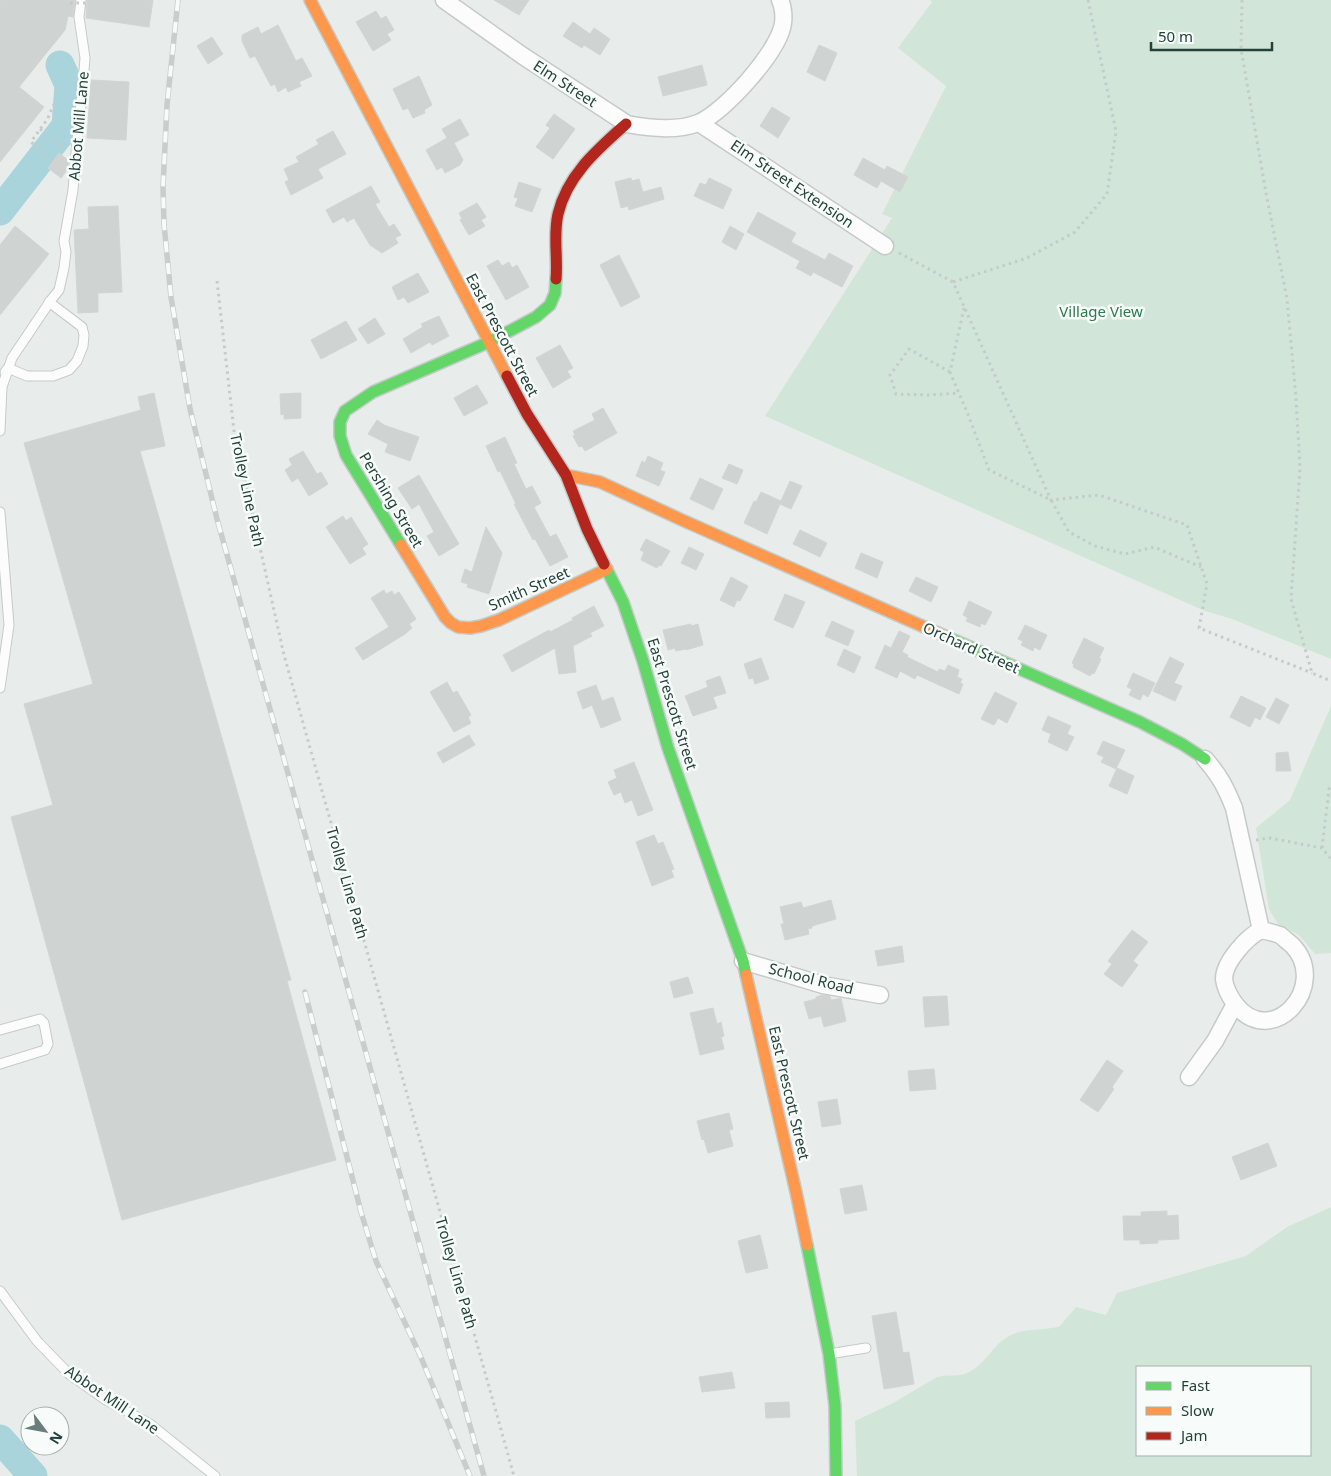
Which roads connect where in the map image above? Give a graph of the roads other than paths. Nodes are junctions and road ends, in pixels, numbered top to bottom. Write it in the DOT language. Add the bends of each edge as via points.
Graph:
graph roads {
  1 [pos="310,0"];
  2 [pos="444,0"];
  3 [pos="780,0"];
  4 [pos="84,1"];
  5 [pos="699,123"];
  6 [pos="626,124"];
  7 [pos="885,246"];
  8 [pos="49,302"];
  9 [pos="489,342"];
  10 [pos="8,368"];
  11 [pos="0,379"];
  12 [pos="1,428"];
  13 [pos="566,475"];
  14 [pos="0,512"];
  15 [pos="607,569"];
  16 [pos="461,626"];
  17 [pos="0,688"];
  18 [pos="1206,759"];
  19 [pos="1261,930"];
  20 [pos="743,961"];
  21 [pos="880,996"];
  22 [pos="1235,1004"];
  23 [pos="0,1030"];
  24 [pos="0,1064"];
  25 [pos="1189,1077"];
  26 [pos="0,1292"];
  27 [pos="866,1348"];
  28 [pos="829,1354"];
  29 [pos="215,1476"];
  30 [pos="836,1476"];
  1 -- 9 [label="main road, East Prescott Street"];
  2 -- 6 [label="street, Elm Street"];
  3 -- 5 [label="street" via="783,24 774,45 740,89"];
  4 -- 8 [label="lane, Abbot Mill Lane" via="79,17 84,67 73,190 64,241 66,252 59,290"];
  5 -- 6 [label="street, Elm Street" via="664,128"];
  5 -- 7 [label="street, Elm Street Extension"];
  6 -- 9 [label="main road, Pershing Street" via="578,171 565,194 558,214 558,270 550,305 536,317"];
  8 -- 10 [label="lane, Abbot Mill Lane"];
  8 -- 10 [label="lane" via="82,327 84,334 77,361 69,370 53,376 27,376"];
  9 -- 13 [label="main road, East Prescott Street" via="527,414"];
  9 -- 16 [label="main road, Pershing Street" via="373,392 345,411 340,422 340,436 346,455 441,612 452,624"];
  10 -- 11 [label="lane"];
  10 -- 12 [label="lane" via="2,388"];
  13 -- 15 [label="main road, East Prescott Street"];
  13 -- 18 [label="main road, Orchard Street" via="600,482 1140,722"];
  14 -- 17 [label="lane" via="9,625"];
  15 -- 16 [label="main road, Smith Street" via="499,620 469,629"];
  15 -- 20 [label="main road, East Prescott Street" via="632,627 668,748"];
  18 -- 19 [label="street, Orchard Street" via="1218,774 1234,808"];
  19 -- 22 [label="street" via="1239,949 1226,972 1224,978 1229,996"];
  19 -- 22 [label="street" via="1280,936 1300,951 1311,970 1309,989 1299,1006 1286,1016 1269,1021 1255,1020"];
  20 -- 21 [label="street, School Road" via="824,985"];
  20 -- 28 [label="main road, East Prescott Street"];
  22 -- 25 [label="street" via="1215,1041"];
  23 -- 24 [label="lane" via="40,1019 44,1023 48,1044 45,1050"];
  26 -- 29 [label="lane, Abbot Mill Lane" via="37,1342 70,1374 106,1400 150,1424"];
  27 -- 28 [label="lane"];
  28 -- 30 [label="main road, East Prescott Street" via="835,1406"];
}
